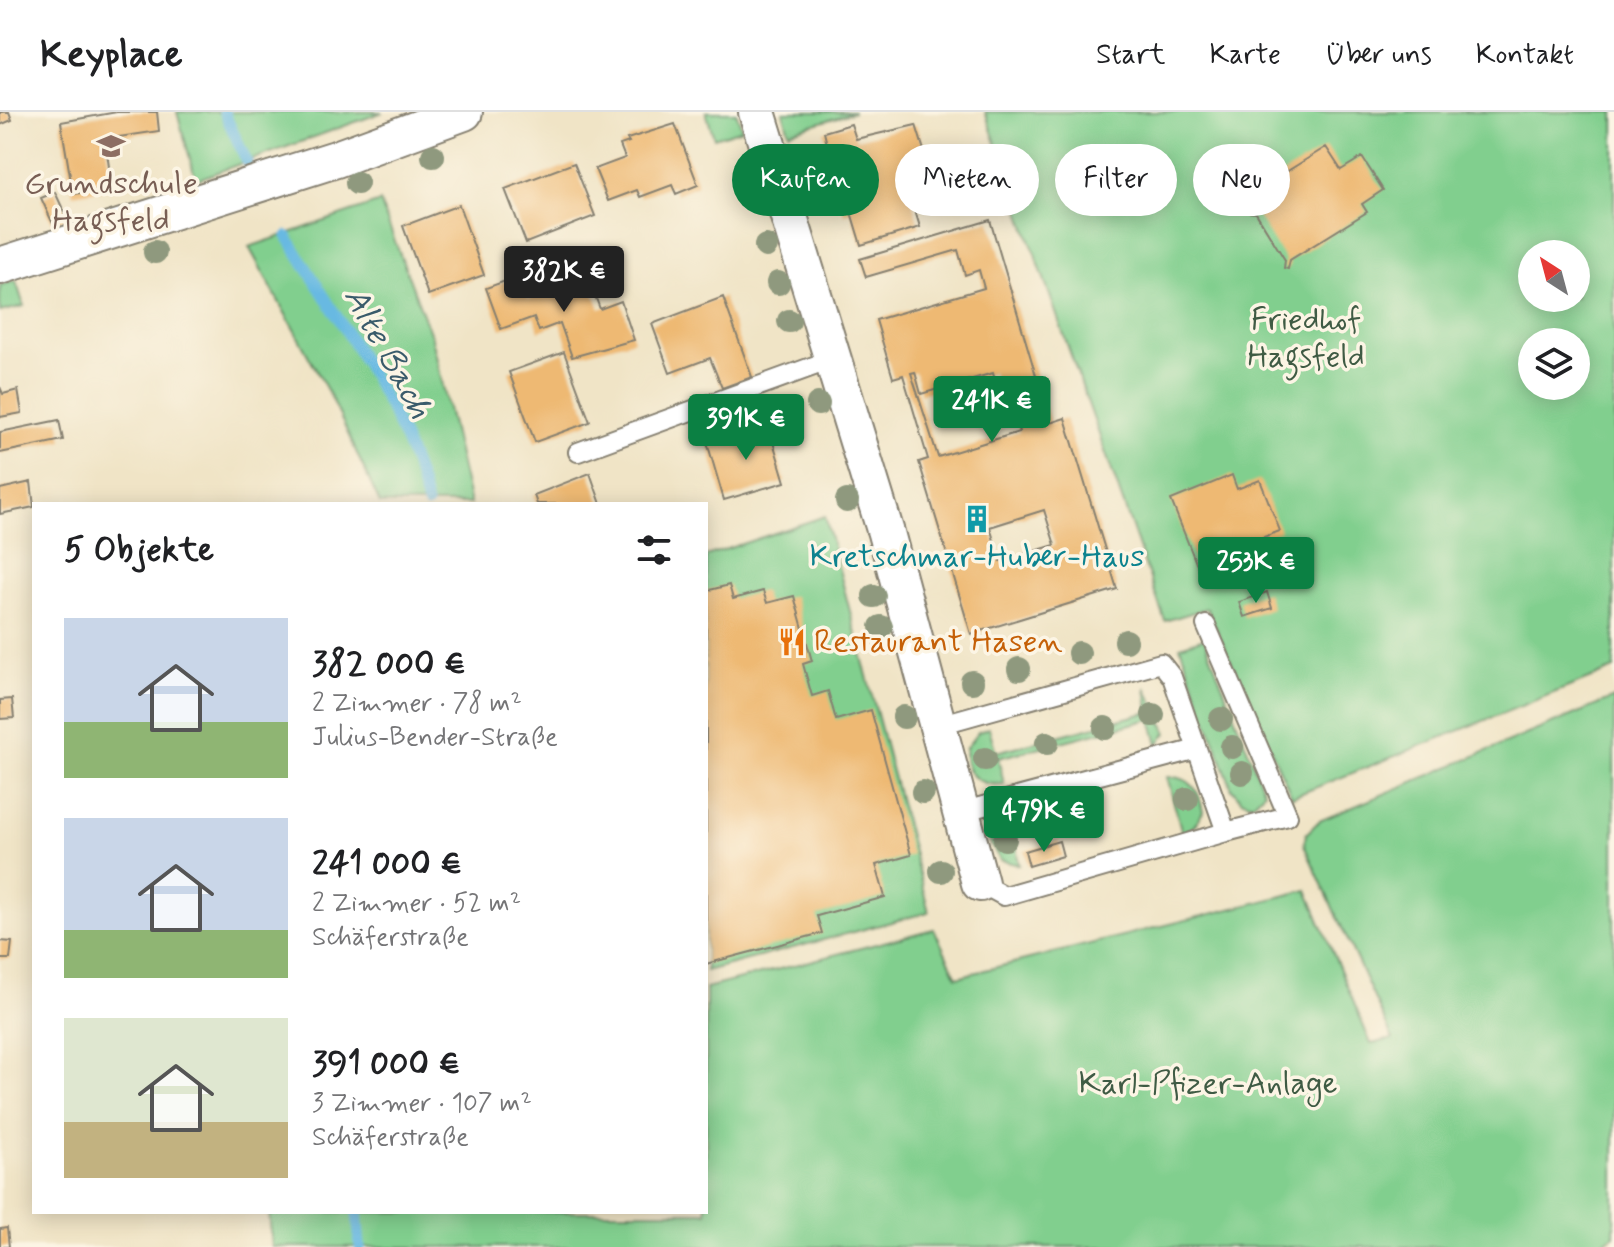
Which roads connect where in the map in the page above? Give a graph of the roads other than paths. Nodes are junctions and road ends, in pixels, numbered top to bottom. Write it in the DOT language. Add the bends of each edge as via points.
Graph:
graph roads {
  1 [pos="464,112"];
  2 [pos="757,112"];
  3 [pos="0,266"];
  4 [pos="833,359"];
  5 [pos="578,452"];
  6 [pos="1206,625"];
  7 [pos="939,725"];
  8 [pos="1197,749"];
  9 [pos="961,812"];
  10 [pos="1226,832"];
  11 [pos="980,883"];
  1 -- 3 [label="street" via="336,159"];
  2 -- 4 [label="street"];
  4 -- 5 [label="lane"];
  4 -- 7 [label="street"];
  6 -- 10 [label="lane" via="1288,816"];
  7 -- 8 [label="lane" via="1161,663 1172,677"];
  7 -- 9 [label="street"];
  8 -- 9 [label="lane"];
  8 -- 10 [label="lane"];
  9 -- 11 [label="street"];
  10 -- 11 [label="lane" via="1004,896"];
}
